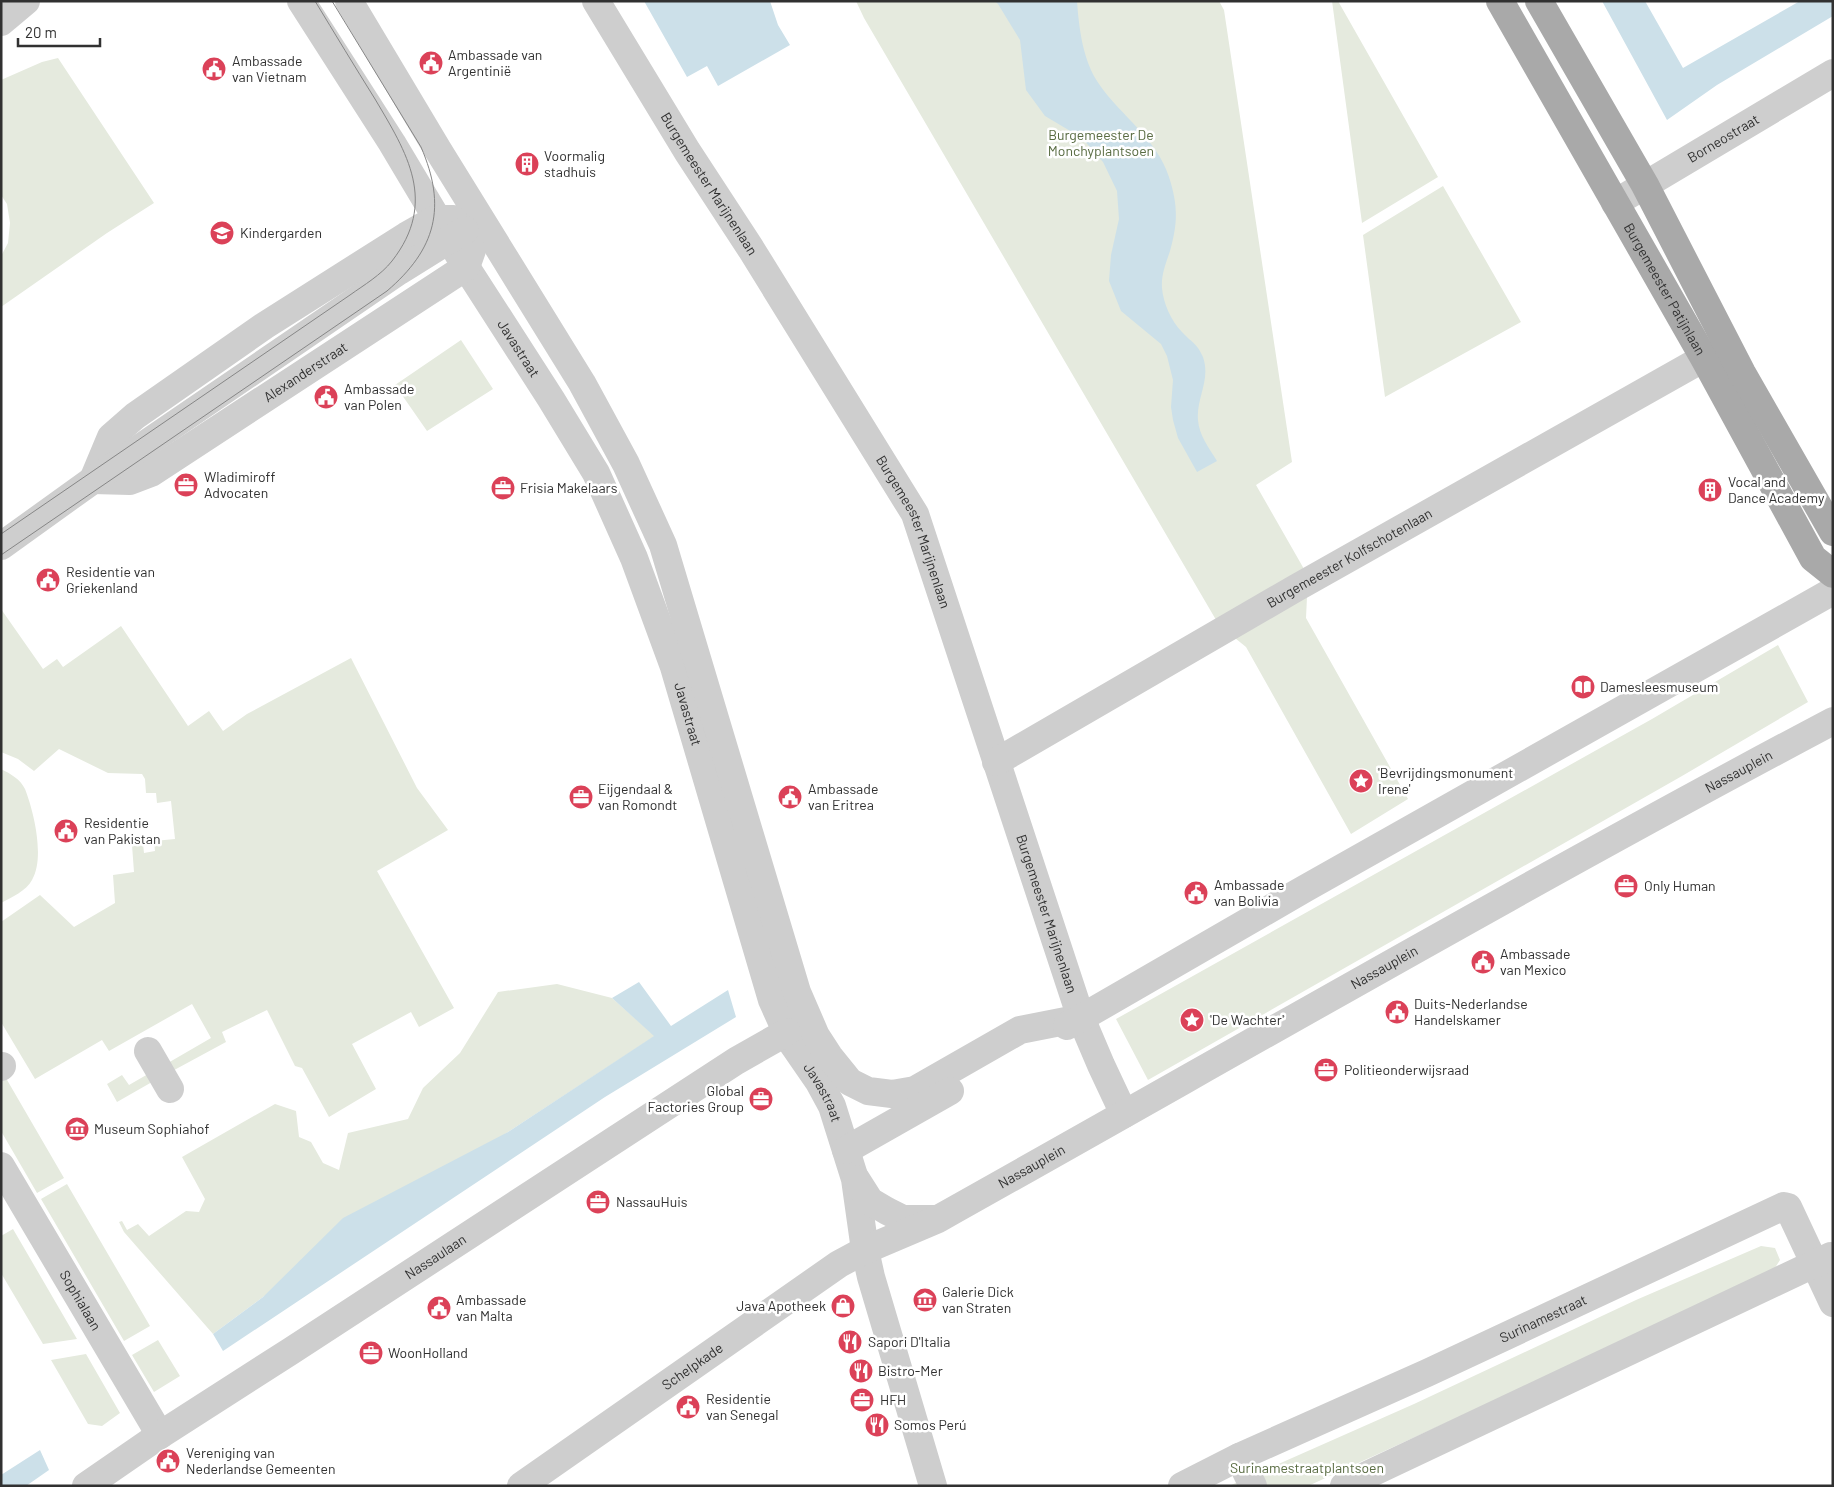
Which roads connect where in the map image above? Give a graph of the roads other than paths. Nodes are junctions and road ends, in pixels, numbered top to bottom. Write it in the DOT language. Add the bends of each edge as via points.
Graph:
graph roads {
  1 [pos="26,1"];
  2 [pos="301,1"];
  3 [pos="349,1"];
  4 [pos="596,1"];
  5 [pos="1500,1"];
  6 [pos="1540,1"];
  7 [pos="1,22"];
  8 [pos="1833,73"];
  9 [pos="1645,186"];
  10 [pos="1615,203"];
  11 [pos="481,220"];
  12 [pos="443,229"];
  13 [pos="466,267"];
  14 [pos="1704,358"];
  15 [pos="94,480"];
  16 [pos="1833,532"];
  17 [pos="1,546"];
  18 [pos="1833,574"];
  19 [pos="1833,591"];
  20 [pos="1833,721"];
  21 [pos="996,762"];
  22 [pos="1081,1018"];
  23 [pos="787,1032"];
  24 [pos="148,1051"];
  25 [pos="170,1089"];
  26 [pos="1124,1114"];
  27 [pos="846,1150"];
  28 [pos="1,1166"];
  29 [pos="855,1179"];
  30 [pos="938,1218"];
  31 [pos="865,1250"];
  32 [pos="1824,1260"];
  33 [pos="1833,1303"];
  34 [pos="160,1435"];
  35 [pos="1239,1458"];
  36 [pos="86,1486"];
  37 [pos="521,1486"];
  38 [pos="933,1486"];
  39 [pos="1182,1486"];
  40 [pos="1253,1486"];
  41 [pos="1344,1486"];
  1 -- 7 [label="street"];
  2 -- 12 [label="street, Javastraat"];
  3 -- 11 [label="street, Javastraat"];
  4 -- 21 [label="street, Burgemeester Marijnenlaan" via="915,514"];
  5 -- 10 [label="main road, Burgemeester Patijnlaan"];
  6 -- 9 [label="main road, Burgemeester Patijnlaan"];
  8 -- 9 [label="street, Borneostraat"];
  9 -- 10 [label="street, Borneostraat"];
  9 -- 16 [label="main road, Burgemeester Patijnlaan" via="1742,373"];
  10 -- 14 [label="main road, Burgemeester Patijnlaan"];
  11 -- 12 [label="street"];
  11 -- 13 [label="street"];
  11 -- 22 [label="street, Javastraat" via="582,383 626,464 664,545 797,992 816,1036 841,1072 850,1082 868,1091 892,1094 915,1090 1020,1030"];
  12 -- 13 [label="street, Javastraat"];
  12 -- 15 [label="street" via="406,236 264,326 135,416 111,437"];
  13 -- 15 [label="street, Alexanderstraat" via="151,473 130,480"];
  13 -- 23 [label="street, Javastraat" via="596,473 634,558 674,667 772,1000"];
  14 -- 18 [label="main road, Burgemeester Patijnlaan" via="1813,558"];
  14 -- 21 [label="street, Burgemeester Kolfschotenlaan" via="1304,583"];
  15 -- 17 [label="street"];
  19 -- 22 [label="street"];
  20 -- 26 [label="street, Nassauplein" via="1358,980"];
  21 -- 22 [label="street, Burgemeester Marijnenlaan"];
  22 -- 26 [label="street, Burgemeester Marijnenlaan"];
  22 -- 27 [label="street"];
  23 -- 27 [label="street, Javastraat" via="832,1106"];
  23 -- 34 [label="street, Nassaulaan" via="741,1058"];
  24 -- 25 [label="street"];
  26 -- 30 [label="street, Nassauplein"];
  27 -- 29 [label="street, Javastraat"];
  28 -- 34 [label="street, Sophialaan"];
  29 -- 30 [label="street, Nassauplein" via="870,1202 903,1219"];
  29 -- 31 [label="street, Javastraat"];
  30 -- 31 [label="street, Nassauplein"];
  31 -- 37 [label="street, Schelpkade" via="839,1264"];
  31 -- 38 [label="street, Javastraat"];
  32 -- 33 [label="street"];
  32 -- 35 [label="street, Surinamestraat" via="1788,1207 1784,1206"];
  32 -- 41 [label="street"];
  34 -- 36 [label="street, Nassaulaan"];
  35 -- 39 [label="street, Surinamestraat"];
  35 -- 40 [label="street"];
}
